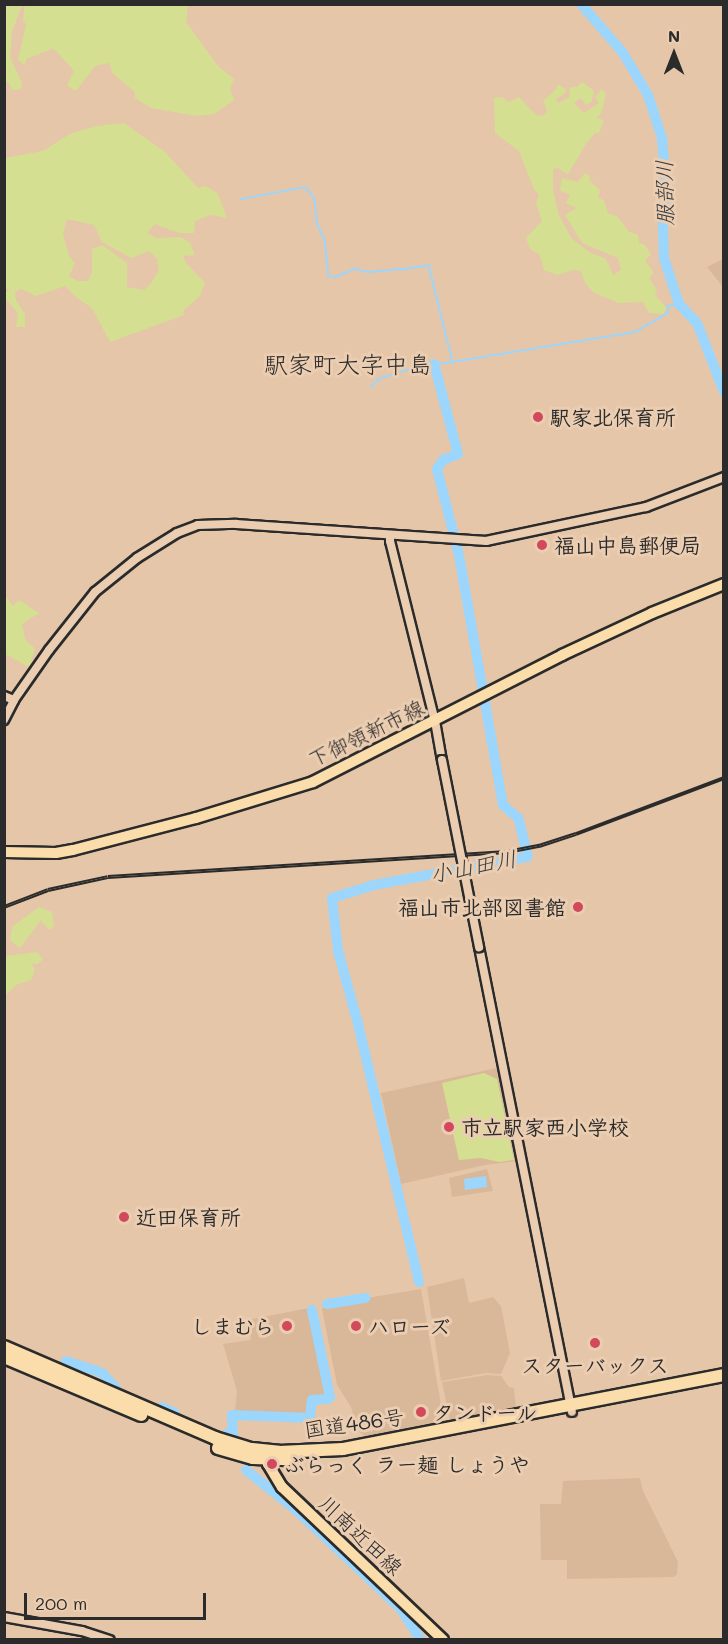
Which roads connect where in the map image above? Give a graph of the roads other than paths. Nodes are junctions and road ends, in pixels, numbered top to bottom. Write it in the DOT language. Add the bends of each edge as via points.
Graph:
graph roads {
  1 [pos="723,477"];
  2 [pos="390,535"];
  3 [pos="723,584"];
  4 [pos="4,696"];
  5 [pos="14,700"];
  6 [pos="4,720"];
  7 [pos="435,721"];
  8 [pos="4,852"];
  9 [pos="4,1347"];
  10 [pos="4,1357"];
  11 [pos="723,1376"];
  12 [pos="723,1383"];
  13 [pos="571,1408"];
  14 [pos="267,1456"];
  15 [pos="4,1617"];
  16 [pos="110,1640"];
  17 [pos="443,1640"];
  1 -- 2 [label="street" via="646,507 519,536 486,541"];
  2 -- 5 [label="street" via="208,523 177,533 136,558 96,592"];
  2 -- 7 [label="street"];
  3 -- 7 [label="main road, 下御領新市線" via="562,655"];
  4 -- 5 [label="street"];
  5 -- 6 [label="street"];
  7 -- 8 [label="main road, 下御領新市線" via="313,782 277,794 73,850"];
  7 -- 13 [label="street, bridge"];
  9 -- 14 [label="highway, 国道486号" via="215,1438"];
  10 -- 14 [label="highway, 国道486号" via="223,1450"];
  11 -- 13 [label="highway, 国道486号"];
  12 -- 13 [label="highway, 国道486号"];
  13 -- 14 [label="highway, 国道486号" via="343,1449"];
  14 -- 17 [label="main road, 川南近田線" via="282,1487"];
  15 -- 16 [label="street"];
}
